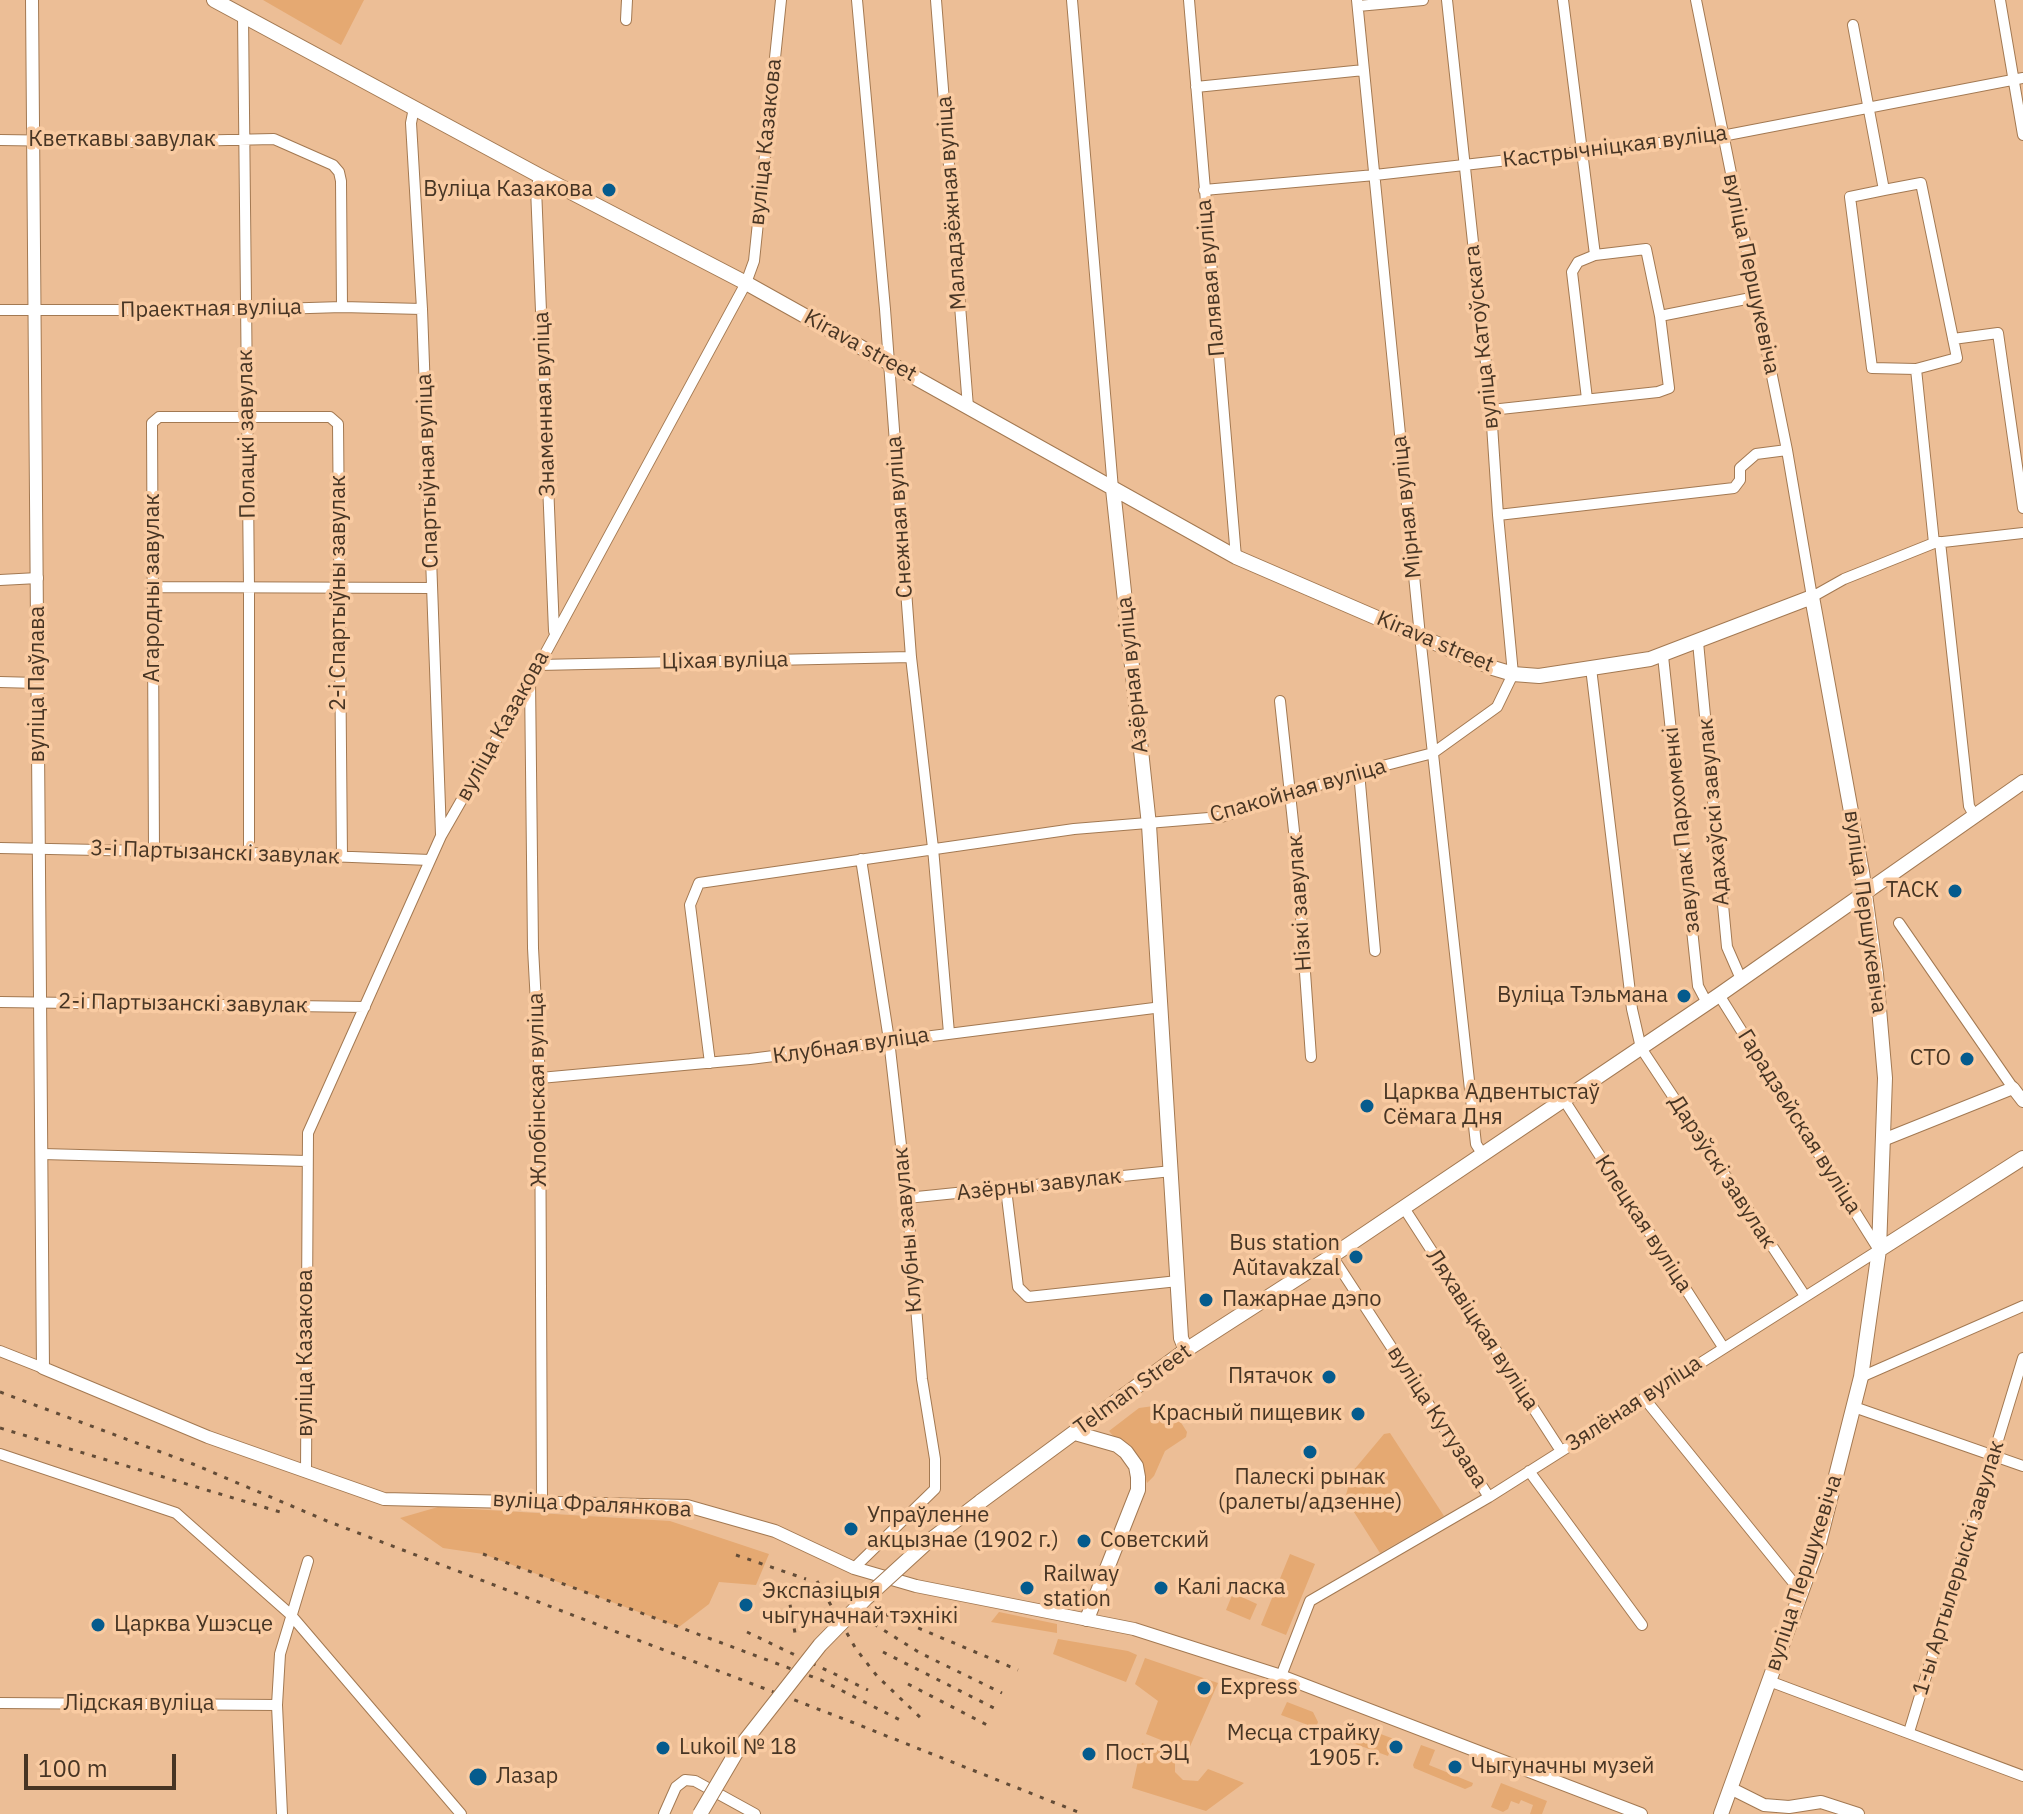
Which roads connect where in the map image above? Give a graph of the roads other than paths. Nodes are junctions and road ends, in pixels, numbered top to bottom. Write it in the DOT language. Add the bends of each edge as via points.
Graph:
graph roads {
  1 [pos="32,0"];
  2 [pos="214,0"];
  3 [pos="627,0"];
  4 [pos="781,0"];
  5 [pos="857,0"];
  6 [pos="936,0"];
  7 [pos="1072,0"];
  8 [pos="1189,0"];
  9 [pos="1423,0"];
  10 [pos="1447,0"];
  11 [pos="1563,0"];
  12 [pos="1696,0"];
  13 [pos="2000,0"];
  14 [pos="1357,3"];
  15 [pos="243,16"];
  16 [pos="626,20"];
  17 [pos="1853,25"];
  18 [pos="1364,70"];
  19 [pos="2018,79"];
  20 [pos="1196,87"];
  21 [pos="414,108"];
  22 [pos="1867,108"];
  23 [pos="2023,135"];
  24 [pos="1722,136"];
  25 [pos="244,139"];
  26 [pos="0,140"];
  27 [pos="31,140"];
  28 [pos="1582,152"];
  29 [pos="1464,165"];
  30 [pos="1375,175"];
  31 [pos="540,176"];
  32 [pos="1204,190"];
  33 [pos="1884,190"];
  34 [pos="1595,255"];
  35 [pos="746,283"];
  36 [pos="1756,297"];
  37 [pos="342,307"];
  38 [pos="422,309"];
  39 [pos="0,310"];
  40 [pos="34,310"];
  41 [pos="245,310"];
  42 [pos="1660,316"];
  43 [pos="1953,339"];
  44 [pos="888,363"];
  45 [pos="1916,369"];
  46 [pos="1587,399"];
  47 [pos="968,407"];
  48 [pos="1491,410"];
  49 [pos="247,417"];
  50 [pos="1787,450"];
  51 [pos="1113,489"];
  52 [pos="2023,508"];
  53 [pos="1498,515"];
  54 [pos="2023,533"];
  55 [pos="1937,542"];
  56 [pos="1236,557"];
  57 [pos="38,578"];
  58 [pos="0,580"];
  59 [pos="249,586"];
  60 [pos="154,587"];
  61 [pos="337,587"];
  62 [pos="432,588"];
  63 [pos="1812,597"];
  64 [pos="554,633"];
  65 [pos="1420,636"];
  66 [pos="1698,642"];
  67 [pos="1663,656"];
  68 [pos="911,657"];
  69 [pos="539,665"];
  70 [pos="1591,668"];
  71 [pos="1513,674"];
  72 [pos="530,679"];
  73 [pos="0,682"];
  74 [pos="37,683"];
  75 [pos="1280,701"];
  76 [pos="1433,753"];
  77 [pos="1359,772"];
  78 [pos="2023,782"];
  79 [pos="1291,793"];
  80 [pos="1975,817"];
  81 [pos="1149,825"];
  82 [pos="441,836"];
  83 [pos="0,848"];
  84 [pos="38,848"];
  85 [pos="933,848"];
  86 [pos="154,851"];
  87 [pos="249,853"];
  88 [pos="342,857"];
  89 [pos="861,859"];
  90 [pos="430,860"];
  91 [pos="1864,895"];
  92 [pos="1899,923"];
  93 [pos="1375,951"];
  94 [pos="1741,979"];
  95 [pos="1713,999"];
  96 [pos="42,1001"];
  97 [pos="0,1002"];
  98 [pos="365,1007"];
  99 [pos="1162,1007"];
  100 [pos="949,1033"];
  101 [pos="889,1040"];
  102 [pos="1641,1048"];
  103 [pos="1311,1057"];
  104 [pos="710,1063"];
  105 [pos="540,1078"];
  106 [pos="2013,1088"];
  107 [pos="1564,1100"];
  108 [pos="2023,1101"];
  109 [pos="1883,1140"];
  110 [pos="42,1154"];
  111 [pos="1483,1155"];
  112 [pos="2023,1158"];
  113 [pos="307,1161"];
  114 [pos="1172,1171"];
  115 [pos="1006,1189"];
  116 [pos="907,1198"];
  117 [pos="1404,1208"];
  118 [pos="1879,1250"];
  119 [pos="1332,1256"];
  120 [pos="1178,1281"];
  121 [pos="1805,1296"];
  122 [pos="2023,1306"];
  123 [pos="1723,1347"];
  124 [pos="1186,1350"];
  125 [pos="0,1351"];
  126 [pos="2023,1358"];
  127 [pos="43,1368"];
  128 [pos="1861,1377"];
  129 [pos="1644,1398"];
  130 [pos="1854,1407"];
  131 [pos="1072,1435"];
  132 [pos="1561,1451"];
  133 [pos="0,1454"];
  134 [pos="1994,1456"];
  135 [pos="2023,1466"];
  136 [pos="1529,1471"];
  137 [pos="306,1472"];
  138 [pos="1489,1497"];
  139 [pos="542,1501"];
  140 [pos="308,1561"];
  141 [pos="854,1568"];
  142 [pos="1801,1592"];
  143 [pos="290,1614"];
  144 [pos="1087,1619"];
  145 [pos="1642,1625"];
  146 [pos="1281,1676"];
  147 [pos="1769,1681"];
  148 [pos="0,1703"];
  149 [pos="277,1705"];
  150 [pos="1909,1732"];
  151 [pos="2023,1776"];
  152 [pos="1730,1788"];
  153 [pos="282,1814"];
  154 [pos="461,1814"];
  155 [pos="664,1814"];
  156 [pos="700,1814"];
  157 [pos="755,1814"];
  158 [pos="1641,1814"];
  159 [pos="1721,1814"];
  160 [pos="1858,1814"];
  1 -- 27 [label="street, вуліца Паўлава"];
  2 -- 15 [label="main road, Kirava street"];
  3 -- 16 [label="street"];
  4 -- 35 [label="street, вуліца Казакова" via="754,261"];
  5 -- 44 [label="street, Снежная вуліца"];
  6 -- 47 [label="street, Маладзёжная вуліца"];
  7 -- 51 [label="street, Азёрная вуліца"];
  8 -- 20 [label="street, Палявая вуліца"];
  9 -- 14 [label="street"];
  10 -- 29 [label="street, вуліца Катоўскага"];
  11 -- 28 [label="street"];
  12 -- 24 [label="street, вуліца Першукевіча"];
  13 -- 19 [label="street"];
  14 -- 18 [label="street, Мірная вуліца"];
  15 -- 21 [label="main road, Kirava street"];
  15 -- 25 [label="street, Полацкі завулак"];
  17 -- 22 [label="street"];
  18 -- 20 [label="street"];
  18 -- 30 [label="street, Мірная вуліца"];
  19 -- 22 [label="street, Кастрычніцкая вуліца"];
  19 -- 23 [label="street"];
  20 -- 32 [label="street, Палявая вуліца"];
  21 -- 31 [label="main road, Kirava street"];
  21 -- 38 [label="street, Спартыўная вуліца"];
  22 -- 24 [label="street, Кастрычніцкая вуліца"];
  22 -- 33 [label="street"];
  24 -- 28 [label="street, Кастрычніцкая вуліца"];
  24 -- 36 [label="street, вуліца Першукевіча"];
  25 -- 27 [label="street, Кветкавы завулак"];
  25 -- 37 [label="street, Кветкавы завулак" via="281,141 339,172"];
  25 -- 41 [label="street, Полацкі завулак"];
  26 -- 27 [label="street, Кветкавы завулак"];
  27 -- 40 [label="street, вуліца Паўлава"];
  28 -- 29 [label="street, Кастрычніцкая вуліца"];
  28 -- 34 [label="street"];
  29 -- 30 [label="street, Кастрычніцкая вуліца"];
  29 -- 48 [label="street, вуліца Катоўскага"];
  30 -- 32 [label="street, Кастрычніцкая вуліца"];
  30 -- 65 [label="street, Мірная вуліца"];
  31 -- 35 [label="main road, Kirava street"];
  31 -- 64 [label="street, Знаменная вуліца" via="536,188"];
  32 -- 56 [label="street, Палявая вуліца"];
  33 -- 43 [label="street" via="1921,183"];
  33 -- 45 [label="street" via="1850,197 1872,368"];
  34 -- 42 [label="street" via="1646,249"];
  34 -- 46 [label="street" via="1578,262 1572,272"];
  35 -- 44 [label="main road, Kirava street"];
  35 -- 64 [label="street, вуліца Казакова"];
  36 -- 42 [label="street"];
  36 -- 50 [label="street, вуліца Першукевіча"];
  37 -- 38 [label="street, Праектная вуліца"];
  37 -- 41 [label="street, Праектная вуліца"];
  38 -- 62 [label="street, Спартыўная вуліца"];
  39 -- 40 [label="street, Праектная вуліца"];
  40 -- 41 [label="street, Праектная вуліца"];
  40 -- 57 [label="street, вуліца Паўлава"];
  41 -- 49 [label="street, Полацкі завулак"];
  42 -- 46 [label="street" via="1669,388"];
  43 -- 45 [label="street" via="1957,358"];
  43 -- 52 [label="street" via="1998,333"];
  44 -- 47 [label="main road, Kirava street"];
  44 -- 68 [label="street, Снежная вуліца"];
  45 -- 55 [label="street"];
  46 -- 48 [label="street"];
  47 -- 51 [label="main road, Kirava street"];
  48 -- 53 [label="street, вуліца Катоўскага"];
  49 -- 59 [label="street, Полацкі завулак"];
  49 -- 60 [label="street, Агародны завулак" via="159,417 152,423"];
  49 -- 61 [label="street, 2-і Спартыўны завулак" via="330,417 338,424"];
  50 -- 53 [label="street" via="1756,454 1740,468 1734,488"];
  50 -- 63 [label="street, вуліца Першукевіча"];
  51 -- 56 [label="main road, Kirava street"];
  51 -- 81 [label="main road, Азёрная вуліца"];
  53 -- 71 [label="street, вуліца Катоўскага"];
  54 -- 55 [label="street"];
  55 -- 63 [label="street"];
  55 -- 80 [label="street" via="1969,806"];
  56 -- 65 [label="main road, Kirava street"];
  57 -- 58 [label="street"];
  57 -- 74 [label="street, вуліца Паўлава"];
  59 -- 60 [label="street"];
  59 -- 61 [label="street"];
  59 -- 87 [label="street, Полацкі завулак"];
  60 -- 86 [label="street, Агародны завулак"];
  61 -- 62 [label="street"];
  61 -- 88 [label="street, 2-і Спартыўны завулак"];
  62 -- 82 [label="street, Спартыўная вуліца"];
  63 -- 66 [label="main road"];
  63 -- 91 [label="main road, вуліца Першукевіча"];
  64 -- 69 [label="street, вуліца Казакова"];
  65 -- 71 [label="main road, Kirava street"];
  65 -- 76 [label="street, Мірная вуліца"];
  66 -- 67 [label="main road"];
  66 -- 94 [label="street, Адахаўскі завулак" via="1727,947"];
  67 -- 70 [label="main road"];
  67 -- 95 [label="street, завулак Пархоменкі" via="1698,986"];
  68 -- 69 [label="street, Ціхая вуліца"];
  68 -- 85 [label="street, Снежная вуліца"];
  69 -- 72 [label="street, вуліца Казакова"];
  70 -- 71 [label="main road"];
  70 -- 102 [label="street"];
  71 -- 76 [label="street, Спакойная вуліца" via="1497,707"];
  72 -- 82 [label="street, вуліца Казакова"];
  72 -- 105 [label="street, Жлобінская вуліца"];
  73 -- 74 [label="street"];
  74 -- 84 [label="street, вуліца Паўлава"];
  75 -- 79 [label="street, Нізкі завулак"];
  76 -- 77 [label="street, Спакойная вуліца"];
  76 -- 111 [label="street, Мірная вуліца" via="1476,1144"];
  77 -- 79 [label="street, Спакойная вуліца"];
  77 -- 93 [label="street"];
  78 -- 80 [label="main road"];
  79 -- 81 [label="street, Спакойная вуліца" via="1221,817"];
  79 -- 103 [label="street, Нізкі завулак"];
  80 -- 91 [label="main road"];
  81 -- 85 [label="street, Спакойная вуліца"];
  81 -- 99 [label="main road, Азёрная вуліца"];
  82 -- 90 [label="street, вуліца Казакова"];
  83 -- 84 [label="street, 3-і Партызанскі завулак"];
  84 -- 86 [label="street, 3-і Партызанскі завулак"];
  84 -- 96 [label="street, вуліца Паўлава"];
  85 -- 89 [label="street, Спакойная вуліца"];
  85 -- 100 [label="street, Снежная вуліца"];
  86 -- 87 [label="street, 3-і Партызанскі завулак"];
  87 -- 88 [label="street, 3-і Партызанскі завулак"];
  88 -- 90 [label="street, 3-і Партызанскі завулак"];
  89 -- 101 [label="street, Клубны завулак"];
  89 -- 104 [label="street, Спакойная вуліца" via="699,883 690,905"];
  90 -- 98 [label="street, вуліца Казакова"];
  91 -- 94 [label="main road"];
  91 -- 109 [label="main road, вуліца Першукевіча" via="1885,1078"];
  92 -- 106 [label="street"];
  94 -- 95 [label="main road"];
  95 -- 102 [label="main road"];
  95 -- 118 [label="street, Гарадзейская вуліца"];
  96 -- 97 [label="street, 2-і Партызанскі завулак"];
  96 -- 98 [label="street, 2-і Партызанскі завулак"];
  96 -- 110 [label="street, вуліца Паўлава"];
  98 -- 113 [label="street, вуліца Казакова" via="311,1123"];
  99 -- 100 [label="street, Клубная вуліца"];
  99 -- 114 [label="main road, Азёрная вуліца"];
  100 -- 101 [label="street, Клубная вуліца"];
  101 -- 104 [label="street, Клубная вуліца"];
  101 -- 116 [label="street, Клубны завулак"];
  102 -- 107 [label="main road, Telman Street"];
  102 -- 121 [label="street, Дарэўскі завулак"];
  104 -- 105 [label="street, Клубная вуліца"];
  105 -- 139 [label="street, Жлобінская вуліца"];
  106 -- 108 [label="street"];
  106 -- 109 [label="street"];
  107 -- 111 [label="main road, Telman Street"];
  107 -- 123 [label="street, Клецкая вуліца"];
  109 -- 118 [label="main road, вуліца Першукевіча"];
  110 -- 113 [label="street"];
  110 -- 127 [label="street, вуліца Паўлава"];
  111 -- 117 [label="main road, Telman Street"];
  112 -- 118 [label="main road, Зялёная вуліца"];
  113 -- 137 [label="street, вуліца Казакова"];
  114 -- 115 [label="street, Азёрны завулак"];
  114 -- 120 [label="main road, Азёрная вуліца"];
  115 -- 116 [label="street, Азёрны завулак"];
  115 -- 120 [label="street" via="1018,1287 1028,1297"];
  116 -- 141 [label="street, Клубны завулак" via="935,1489"];
  117 -- 119 [label="main road, Telman Street"];
  117 -- 132 [label="street, Ляхавіцкая вуліца"];
  118 -- 121 [label="street, Зялёная вуліца"];
  118 -- 128 [label="main road, вуліца Першукевіча"];
  119 -- 124 [label="main road, Telman Street"];
  119 -- 138 [label="street, вуліца Кутузава"];
  120 -- 124 [label="main road, Азёрная вуліца"];
  121 -- 123 [label="street, Зялёная вуліца"];
  122 -- 128 [label="street"];
  123 -- 129 [label="street, Зялёная вуліца"];
  124 -- 131 [label="main road, Telman Street"];
  125 -- 127 [label="street, вуліца Фралянкова"];
  126 -- 134 [label="street, 1-ы Артылерыскі завулак"];
  127 -- 137 [label="street, вуліца Фралянкова"];
  128 -- 130 [label="main road, вуліца Першукевіча"];
  129 -- 132 [label="street, Зялёная вуліца"];
  129 -- 142 [label="street"];
  130 -- 134 [label="street"];
  130 -- 142 [label="main road, вуліца Першукевіча"];
  131 -- 144 [label="main road" via="1117,1445 1136,1466 1138,1477 1138,1490"];
  131 -- 156 [label="main road, Telman Street, bridge" via="924,1545 866,1598 780,1695 737,1751"];
  132 -- 136 [label="street, Зялёная вуліца"];
  133 -- 143 [label="street" via="176,1513"];
  134 -- 135 [label="street"];
  134 -- 150 [label="street, 1-ы Артылерыскі завулак"];
  136 -- 138 [label="street, Зялёная вуліца"];
  136 -- 145 [label="street"];
  137 -- 139 [label="street, вуліца Фралянкова" via="384,1499"];
  138 -- 146 [label="street, Зялёная вуліца" via="1310,1601"];
  139 -- 141 [label="street, вуліца Фралянкова" via="687,1506 775,1531"];
  140 -- 143 [label="street"];
  141 -- 144 [label="street, вуліца Фралянкова" via="916,1586"];
  142 -- 147 [label="main road, вуліца Першукевіча"];
  143 -- 149 [label="street" via="280,1654"];
  143 -- 154 [label="street"];
  144 -- 146 [label="street, вуліца Фралянкова"];
  146 -- 158 [label="street, вуліца Фралянкова"];
  147 -- 150 [label="street"];
  147 -- 152 [label="main road, вуліца Першукевіча"];
  148 -- 149 [label="street, Лідская вуліца"];
  149 -- 153 [label="street"];
  150 -- 151 [label="street"];
  152 -- 159 [label="main road, вуліца Першукевіча"];
  152 -- 160 [label="street" via="1764,1805 1821,1802"];
  155 -- 157 [label="street" via="685,1780"];
}
